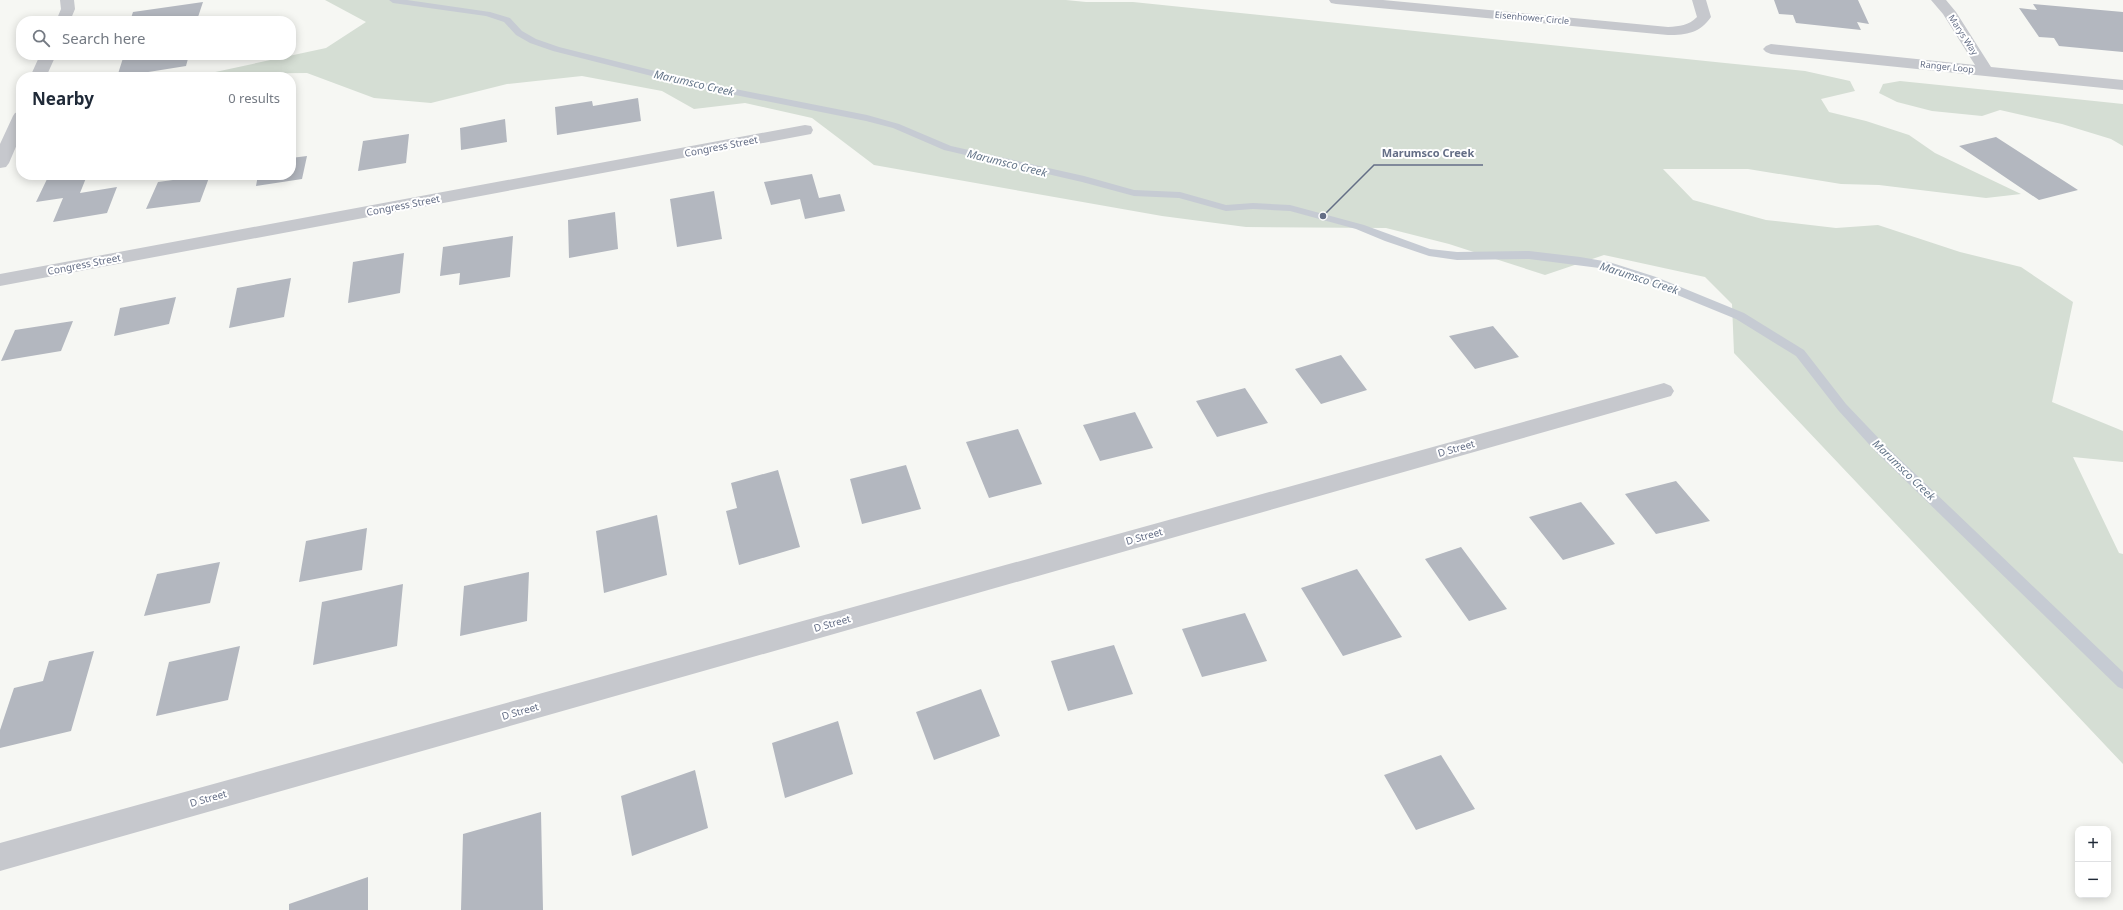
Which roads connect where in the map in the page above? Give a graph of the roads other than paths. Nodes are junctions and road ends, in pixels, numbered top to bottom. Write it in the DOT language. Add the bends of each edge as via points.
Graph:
graph roads {
  1 [pos="67,0"];
  2 [pos="1336,0"];
  3 [pos="1699,0"];
  4 [pos="1938,0"];
  5 [pos="65,16"];
  6 [pos="1771,49"];
  7 [pos="46,60"];
  8 [pos="1986,71"];
  9 [pos="40,72"];
  10 [pos="2123,85"];
  11 [pos="16,127"];
  12 [pos="806,130"];
  13 [pos="0,163"];
  14 [pos="0,280"];
  15 [pos="1664,391"];
  16 [pos="0,857"];
  1 -- 5 [label="street" via="68,9"];
  2 -- 3 [label="street, Eisenhower Circle" via="1668,31 1689,30 1698,26 1704,17"];
  4 -- 8 [label="street, Marys Way" via="1949,12"];
  6 -- 8 [label="street, Ranger Loop"];
  7 -- 9 [label="street"];
  8 -- 10 [label="street, Ranger Loop"];
  11 -- 13 [label="street"];
  12 -- 14 [label="street, Congress Street"];
  15 -- 16 [label="street, D Street"];
}
